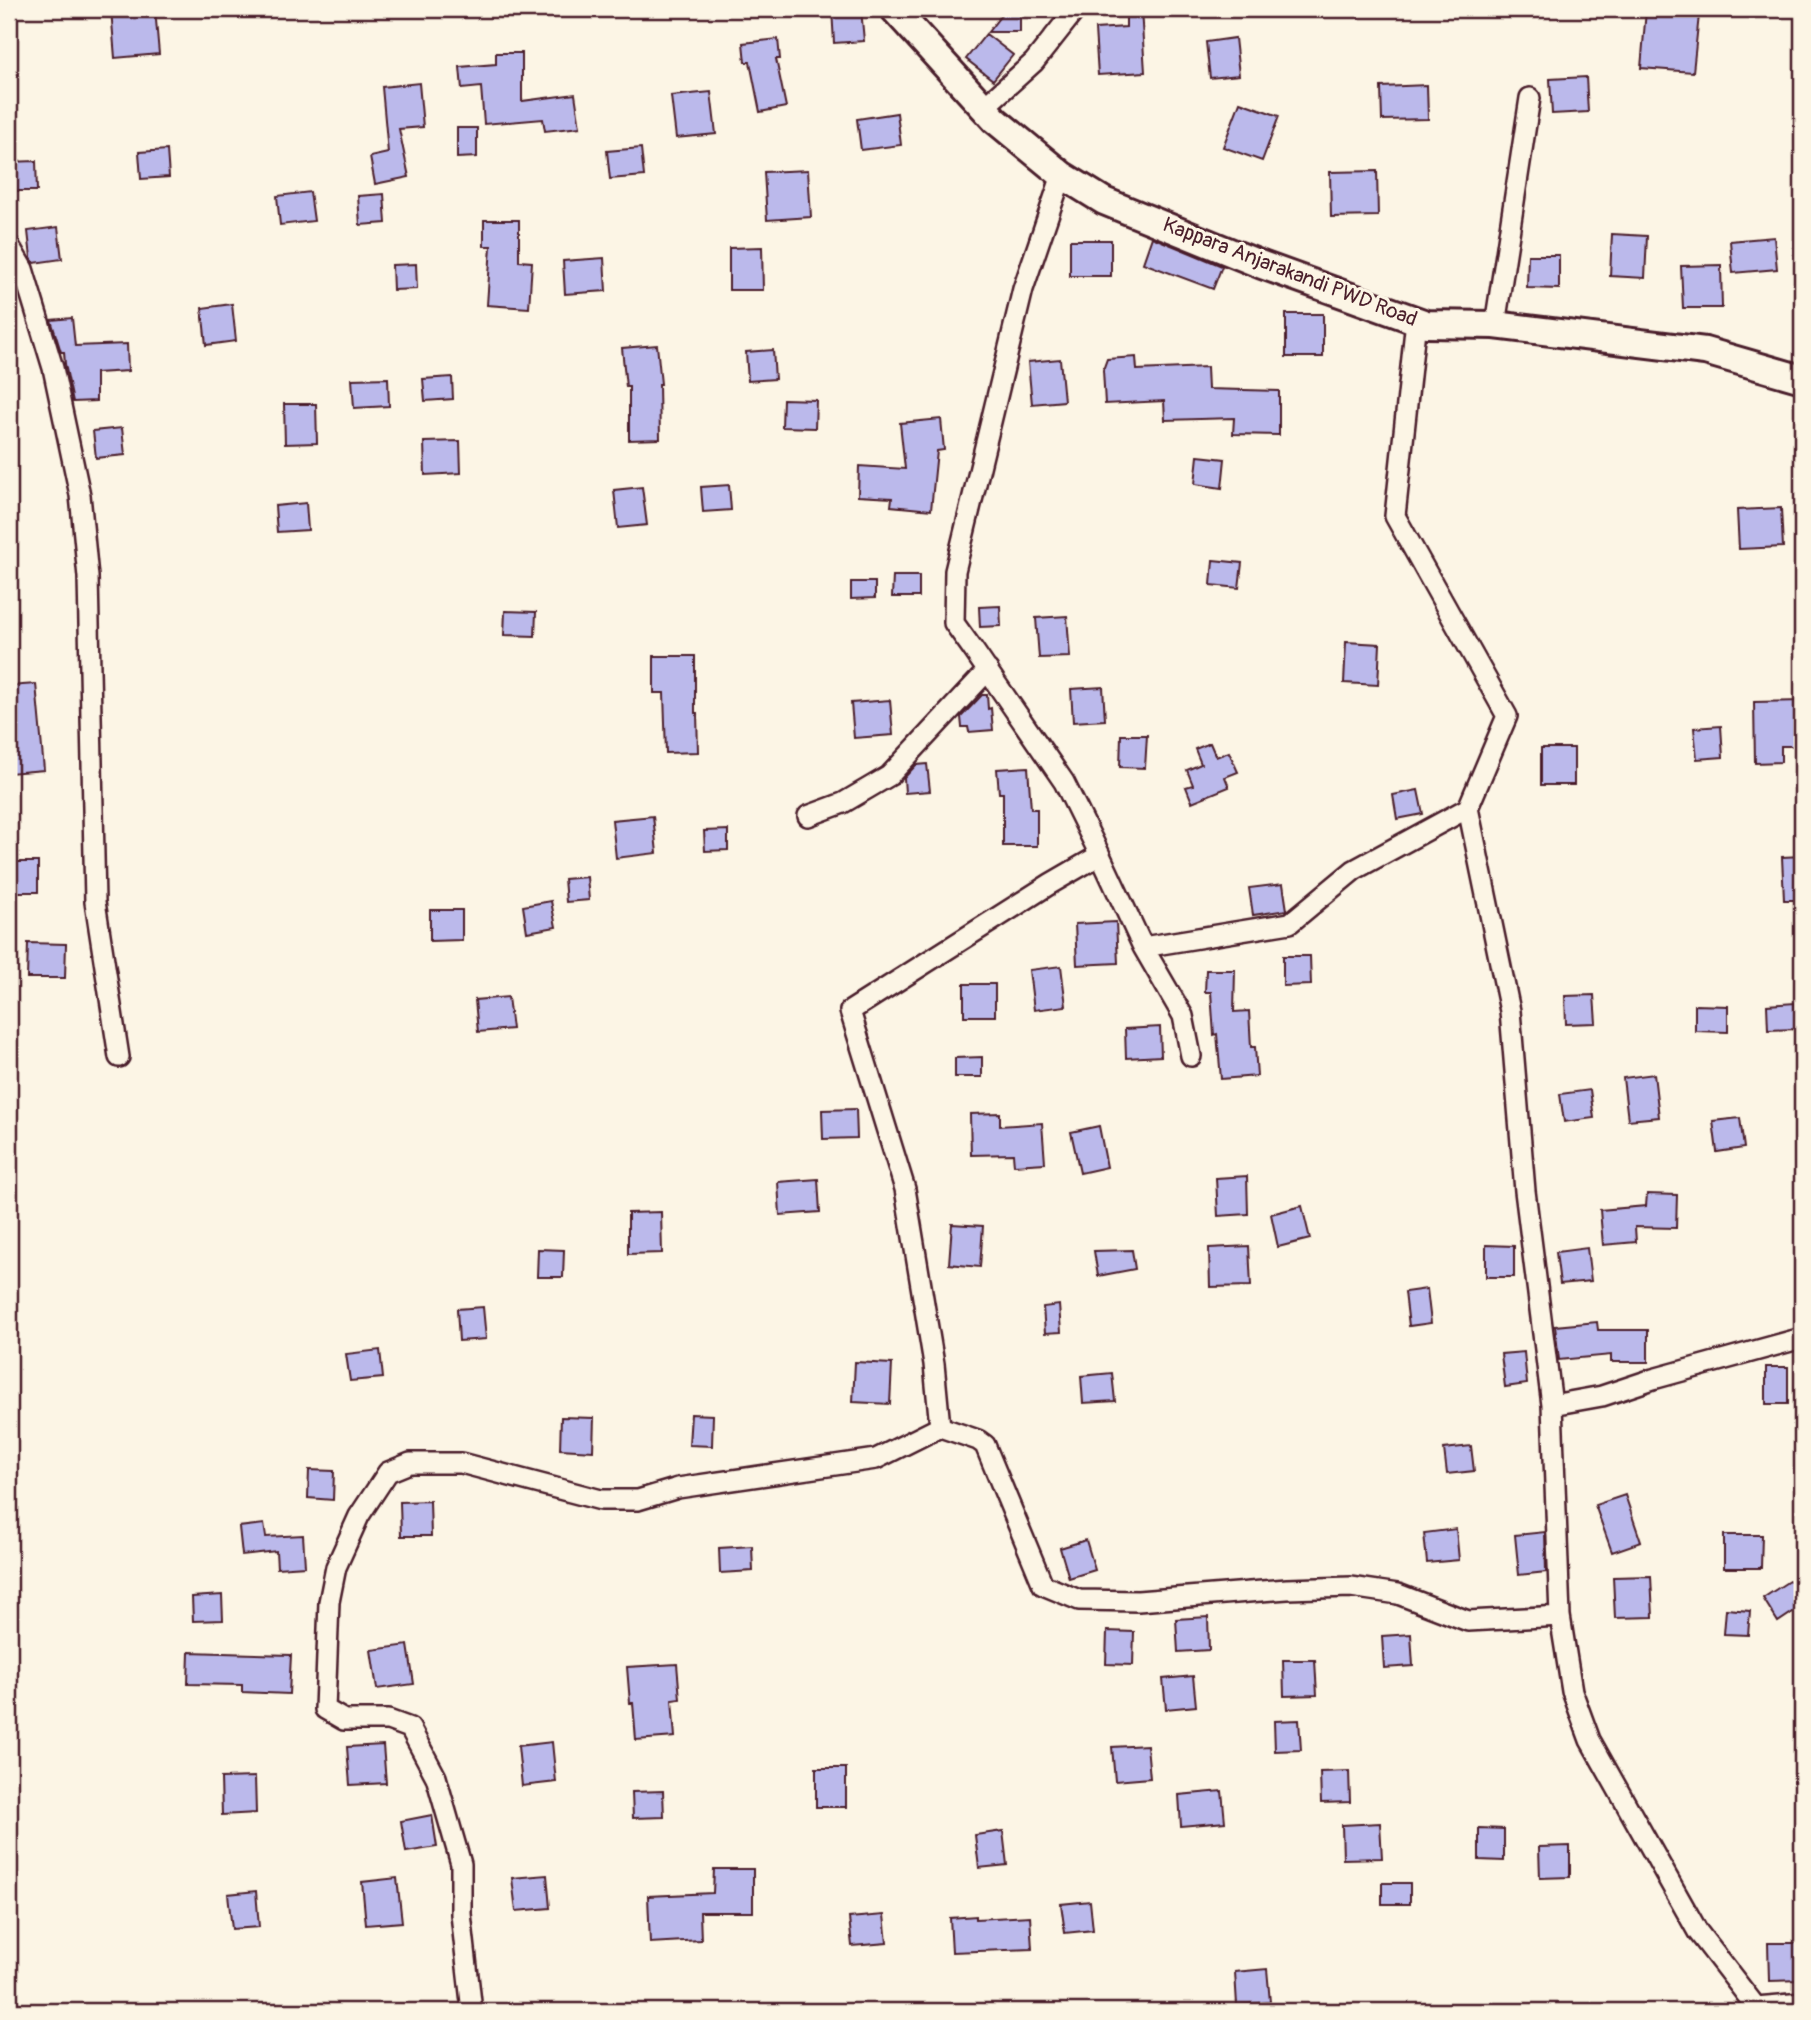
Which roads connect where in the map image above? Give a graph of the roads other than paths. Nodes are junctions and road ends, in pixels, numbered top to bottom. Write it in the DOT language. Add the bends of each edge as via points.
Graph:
graph roads {
  1 [pos="894,9"];
  2 [pos="1076,9"];
  3 [pos="1530,98"];
  4 [pos="986,111"];
  5 [pos="1062,175"];
  6 [pos="9,245"];
  7 [pos="1416,320"];
  8 [pos="1495,325"];
  9 [pos="1802,379"];
  10 [pos="988,670"];
  11 [pos="1468,808"];
  12 [pos="808,816"];
  13 [pos="1100,855"];
  14 [pos="1143,947"];
  15 [pos="1191,1056"];
  16 [pos="119,1057"];
  17 [pos="1802,1338"];
  18 [pos="1552,1405"];
  19 [pos="940,1427"];
  20 [pos="1560,1616"];
  21 [pos="1802,2003"];
  22 [pos="472,2011"];
  1 -- 4 [label="main road, Kappara Anjarakandi PWD Road"];
  2 -- 4 [label="street" via="1034,62"];
  3 -- 8 [label="street"];
  4 -- 5 [label="main road, Kappara Anjarakandi PWD Road"];
  5 -- 7 [label="main road, Kappara Anjarakandi PWD Road" via="1104,201"];
  5 -- 10 [label="street" via="1023,289 955,570 954,623"];
  6 -- 16 [label="street" via="23,269 53,368 80,495 88,578 95,902"];
  7 -- 8 [label="main road, Kappara Anjarakandi PWD Road"];
  7 -- 11 [label="street" via="1395,516 1507,716"];
  8 -- 9 [label="main road, Kappara Anjarakandi PWD Road" via="1705,351"];
  10 -- 12 [label="street" via="889,776 843,803"];
  10 -- 13 [label="street" via="1063,782"];
  11 -- 14 [label="street" via="1353,870 1290,923"];
  11 -- 18 [label="street" via="1510,1010 1525,1191"];
  13 -- 14 [label="street"];
  13 -- 19 [label="street" via="850,1010 905,1189"];
  14 -- 15 [label="street" via="1183,1016"];
  17 -- 18 [label="street" via="1602,1396"];
  18 -- 20 [label="street"];
  19 -- 20 [label="street" via="985,1445 1043,1585 1079,1600 1138,1601 1352,1587 1398,1594 1468,1621"];
  19 -- 22 [label="street" via="876,1459 678,1488 638,1500 601,1500 461,1463 410,1463 388,1472 359,1516 336,1567 329,1602 325,1709 344,1720 388,1720 410,1728 436,1777 461,1864 461,1914"];
  20 -- 21 [label="street" via="1572,1691 1590,1740 1698,1932 1756,2007"];
}
